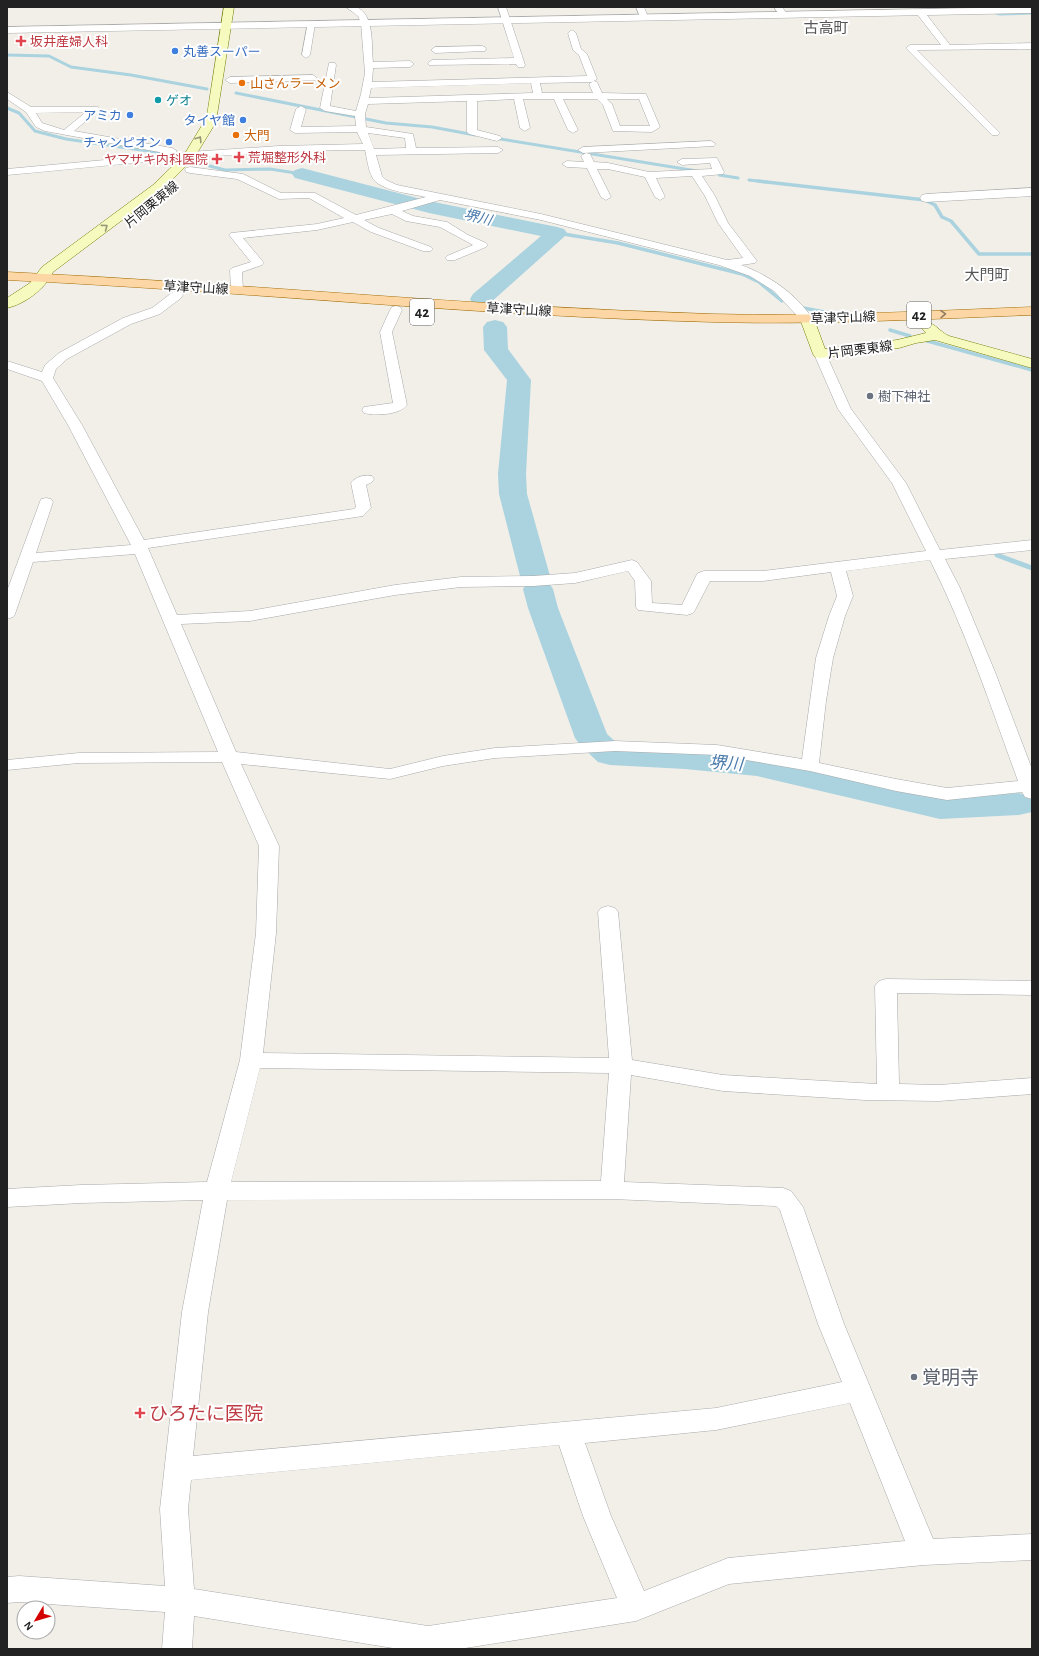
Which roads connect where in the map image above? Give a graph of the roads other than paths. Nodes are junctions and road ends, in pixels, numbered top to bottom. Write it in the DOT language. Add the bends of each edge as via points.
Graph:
graph roads {
  1 [pos="350,7"];
  2 [pos="502,7"];
  3 [pos="640,7"];
  4 [pos="234,10"];
  5 [pos="917,10"];
  6 [pos="1032,10"];
  7 [pos="781,11"];
  8 [pos="644,17"];
  9 [pos="506,20"];
  10 [pos="365,23"];
  11 [pos="311,24"];
  12 [pos="231,26"];
  13 [pos="7,30"];
  14 [pos="572,33"];
  15 [pos="1032,46"];
  16 [pos="948,48"];
  17 [pos="494,49"];
  18 [pos="435,50"];
  19 [pos="306,55"];
  20 [pos="432,63"];
  21 [pos="410,64"];
  22 [pos="332,65"];
  23 [pos="368,65"];
  24 [pos="313,78"];
  25 [pos="592,79"];
  26 [pos="535,80"];
  27 [pos="229,84"];
  28 [pos="368,85"];
  29 [pos="7,95"];
  30 [pos="538,96"];
  31 [pos="600,96"];
  32 [pos="518,97"];
  33 [pos="558,97"];
  34 [pos="472,99"];
  35 [pos="364,101"];
  36 [pos="7,105"];
  37 [pos="25,108"];
  38 [pos="301,109"];
  39 [pos="360,120"];
  40 [pos="220,123"];
  41 [pos="525,128"];
  42 [pos="573,130"];
  43 [pos="66,133"];
  44 [pos="995,133"];
  45 [pos="497,138"];
  46 [pos="711,144"];
  47 [pos="370,150"];
  48 [pos="498,150"];
  49 [pos="411,152"];
  50 [pos="195,155"];
  51 [pos="682,162"];
  52 [pos="567,164"];
  53 [pos="591,166"];
  54 [pos="190,170"];
  55 [pos="7,172"];
  56 [pos="696,174"];
  57 [pos="649,175"];
  58 [pos="1032,192"];
  59 [pos="439,197"];
  60 [pos="660,197"];
  61 [pos="606,198"];
  62 [pos="926,198"];
  63 [pos="393,210"];
  64 [pos="356,218"];
  65 [pos="427,249"];
  66 [pos="451,258"];
  67 [pos="723,263"];
  68 [pos="7,276"];
  69 [pos="40,282"];
  70 [pos="7,286"];
  71 [pos="237,290"];
  72 [pos="177,295"];
  73 [pos="7,304"];
  74 [pos="396,310"];
  75 [pos="1032,311"];
  76 [pos="1032,321"];
  77 [pos="808,323"];
  78 [pos="932,331"];
  79 [pos="820,354"];
  80 [pos="1032,364"];
  81 [pos="7,365"];
  82 [pos="43,377"];
  83 [pos="15,380"];
  84 [pos="369,410"];
  85 [pos="367,478"];
  86 [pos="46,502"];
  87 [pos="1032,545"];
  88 [pos="140,547"];
  89 [pos="935,555"];
  90 [pos="26,558"];
  91 [pos="837,567"];
  92 [pos="7,611"];
  93 [pos="172,620"];
  94 [pos="229,757"];
  95 [pos="7,765"];
  96 [pos="810,766"];
  97 [pos="1031,788"];
  98 [pos="608,912"];
  99 [pos="1032,988"];
  100 [pos="251,1060"];
  101 [pos="620,1066"];
  102 [pos="1032,1086"];
  103 [pos="888,1092"];
  104 [pos="612,1190"];
  105 [pos="217,1191"];
  106 [pos="7,1198"];
  107 [pos="858,1390"];
  108 [pos="568,1433"];
  109 [pos="178,1468"];
  110 [pos="1032,1547"];
  111 [pos="924,1552"];
  112 [pos="7,1590"];
  113 [pos="180,1600"];
  114 [pos="636,1608"];
  115 [pos="177,1649"];
  1 -- 10 [label="street" via="361,15"];
  2 -- 9 [label="street"];
  3 -- 8 [label="street"];
  4 -- 12 [label="main road, 片岡栗東線"];
  5 -- 6 [label="street"];
  5 -- 7 [label="street"];
  5 -- 16 [label="street"];
  7 -- 8 [label="street"];
  8 -- 9 [label="street"];
  9 -- 10 [label="street"];
  9 -- 20 [label="street" via="512,48 520,63"];
  10 -- 11 [label="street"];
  10 -- 23 [label="street"];
  11 -- 12 [label="street"];
  11 -- 19 [label="street"];
  12 -- 13 [label="street"];
  12 -- 27 [label="main road, 片岡栗東線"];
  50 -- 12 [label="main road, 片岡栗東線, one-way" via="191,152 212,115 220,56"];
  14 -- 25 [label="street" via="577,50 583,54"];
  15 -- 16 [label="street"];
  16 -- 44 [label="street" via="910,48"];
  17 -- 18 [label="street"];
  21 -- 23 [label="street"];
  22 -- 39 [label="street" via="325,108"];
  23 -- 28 [label="street"];
  24 -- 27 [label="street" via="292,83"];
  25 -- 26 [label="street"];
  25 -- 31 [label="street"];
  26 -- 28 [label="street"];
  26 -- 30 [label="street"];
  28 -- 35 [label="street"];
  29 -- 37 [label="street"];
  30 -- 32 [label="street"];
  30 -- 33 [label="street"];
  31 -- 31 [label="street" via="643,96 655,127 616,129 607,104"];
  31 -- 33 [label="street"];
  32 -- 34 [label="street"];
  32 -- 41 [label="street"];
  33 -- 42 [label="street"];
  34 -- 35 [label="street" via="410,98"];
  34 -- 45 [label="street" via="472,132"];
  35 -- 39 [label="street"];
  36 -- 37 [label="street"];
  37 -- 43 [label="street" via="38,125"];
  37 -- 43 [label="street" via="95,109"];
  38 -- 39 [label="street" via="295,130"];
  39 -- 47 [label="street"];
  39 -- 49 [label="street" via="410,136"];
  40 -- 50 [label="main road, 片岡栗東線" via="212,139"];
  43 -- 50 [label="street"];
  46 -- 53 [label="street" via="582,150"];
  47 -- 49 [label="street"];
  47 -- 50 [label="street" via="314,148"];
  47 -- 59 [label="street" via="377,177 382,182 394,188"];
  48 -- 49 [label="street"];
  50 -- 54 [label="main road, 片岡栗東線"];
  50 -- 55 [label="street"];
  69 -- 50 [label="main road, 片岡栗東線, one-way" via="46,270 157,188"];
  51 -- 56 [label="street" via="713,160 719,172"];
  52 -- 53 [label="street"];
  53 -- 57 [label="street"];
  53 -- 61 [label="street"];
  54 -- 64 [label="street" via="239,176 280,196 311,195"];
  54 -- 69 [label="main road, 片岡栗東線" via="141,214"];
  56 -- 57 [label="street"];
  56 -- 67 [label="street" via="723,223 751,261"];
  57 -- 60 [label="street"];
  58 -- 62 [label="street"];
  59 -- 63 [label="street"];
  59 -- 67 [label="street" via="541,217"];
  63 -- 64 [label="street"];
  63 -- 66 [label="street" via="410,219 444,224 482,245"];
  64 -- 65 [label="street" via="375,230"];
  64 -- 71 [label="street" via="317,226 235,236 258,263 236,270"];
  67 -- 77 [label="street" via="754,274 778,288"];
  68 -- 69 [label="main road, 草津守山線 / 42"];
  69 -- 70 [label="main road, 草津守山線 / 42"];
  69 -- 71 [label="main road, 草津守山線 / 42"];
  69 -- 72 [label="main road, 草津守山線 / 42"];
  69 -- 73 [label="main road"];
  71 -- 77 [label="main road, 草津守山線 / 42" via="487,307"];
  72 -- 74 [label="main road, 草津守山線 / 42"];
  72 -- 82 [label="street" via="156,311 127,321 63,356"];
  74 -- 77 [label="main road, 草津守山線 / 42" via="746,327"];
  74 -- 84 [label="street" via="386,332 400,405 394,408"];
  77 -- 75 [label="main road, 草津守山線 / 42, one-way"];
  76 -- 78 [label="main road, 草津守山線 / 42"];
  77 -- 78 [label="main road, 草津守山線 / 42"];
  77 -- 79 [label="main road, 片岡栗東線"];
  78 -- 79 [label="main road, 片岡栗東線" via="899,344"];
  78 -- 80 [label="main road, 片岡栗東線"];
  79 -- 89 [label="street" via="845,409 899,483"];
  81 -- 82 [label="street"];
  82 -- 83 [label="street"];
  82 -- 88 [label="street" via="75,425"];
  85 -- 88 [label="street" via="358,483 364,508 358,513"];
  86 -- 90 [label="street"];
  87 -- 89 [label="street"];
  88 -- 90 [label="street"];
  88 -- 93 [label="street"];
  89 -- 91 [label="street"];
  89 -- 97 [label="street" via="952,588 987,672"];
  90 -- 92 [label="street"];
  91 -- 93 [label="street" via="763,576 704,576 688,610 644,607 643,581 632,565 575,578 461,582 395,590 250,616"];
  91 -- 96 [label="street" via="845,596 837,612 820,687"];
  93 -- 94 [label="street"];
  94 -- 95 [label="street" via="79,758"];
  94 -- 96 [label="street" via="390,774 443,761 495,753 615,746 717,750"];
  94 -- 100 [label="street" via="270,846 266,933"];
  96 -- 97 [label="street" via="947,794"];
  98 -- 101 [label="street"];
  99 -- 103 [label="street" via="886,986"];
  100 -- 101 [label="street"];
  100 -- 105 [label="street"];
  101 -- 103 [label="street" via="723,1083"];
  101 -- 104 [label="street"];
  102 -- 103 [label="street" via="939,1093"];
  104 -- 105 [label="street"];
  104 -- 107 [label="street" via="783,1197 791,1207 831,1324"];
  105 -- 106 [label="street"];
  105 -- 109 [label="street" via="195,1312"];
  107 -- 108 [label="street" via="716,1419"];
  107 -- 111 [label="street"];
  108 -- 109 [label="street"];
  108 -- 114 [label="street" via="597,1516"];
  109 -- 113 [label="street" via="174,1509"];
  110 -- 111 [label="street"];
  111 -- 114 [label="street" via="728,1571"];
  112 -- 113 [label="street"];
  113 -- 114 [label="street" via="428,1640"];
  113 -- 115 [label="street"];
}
